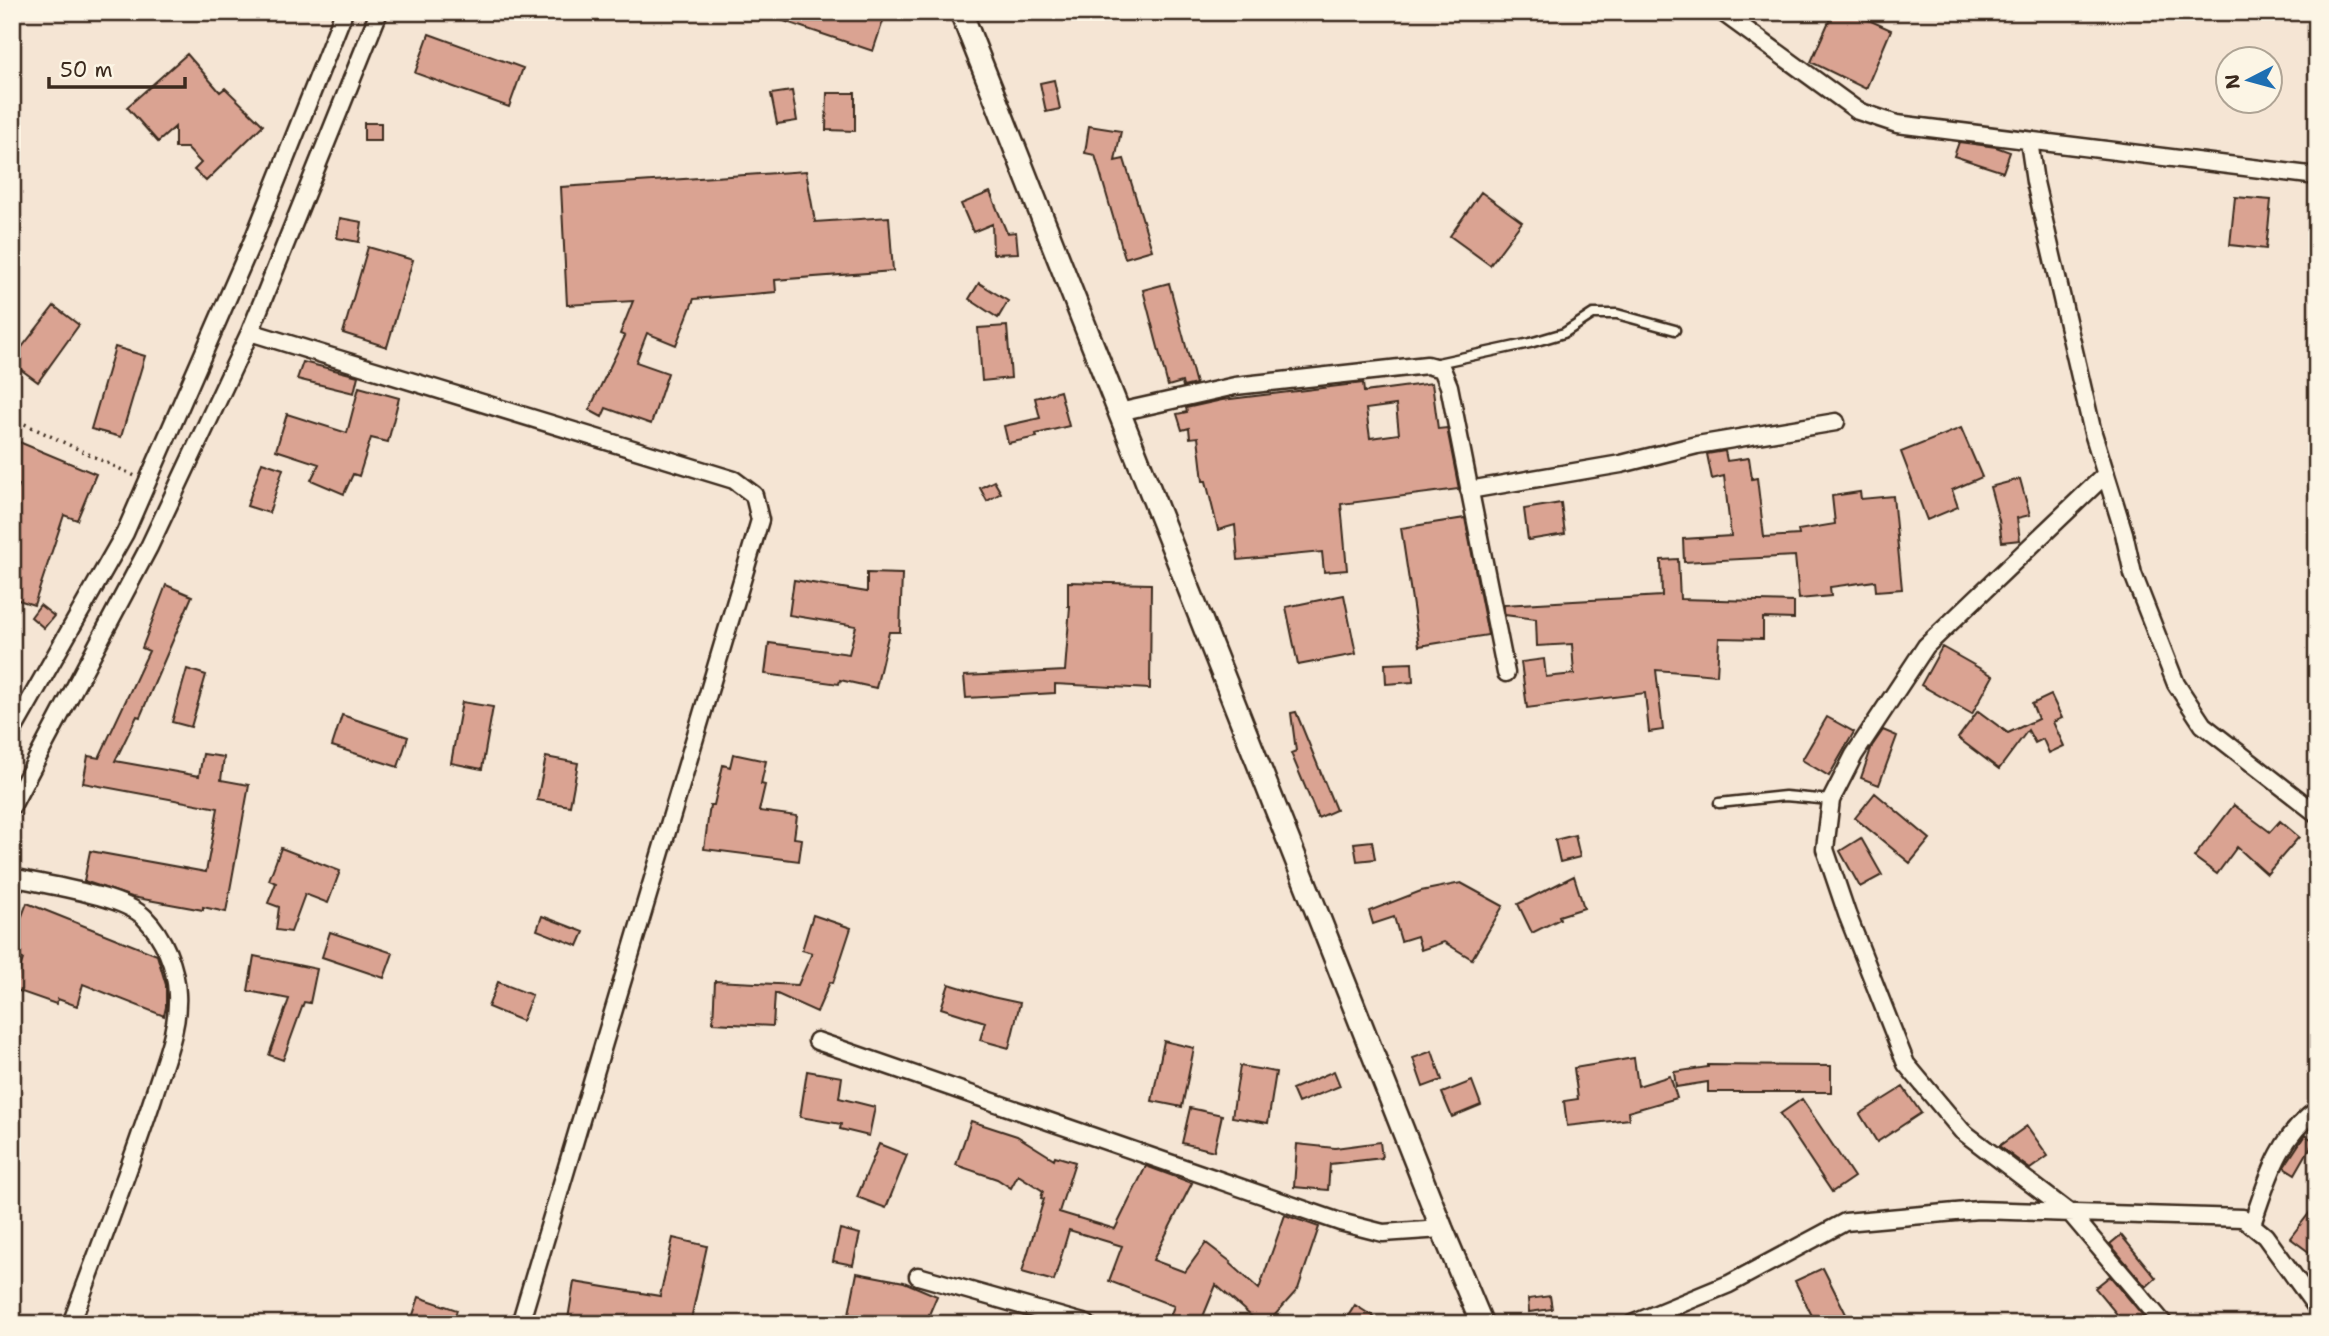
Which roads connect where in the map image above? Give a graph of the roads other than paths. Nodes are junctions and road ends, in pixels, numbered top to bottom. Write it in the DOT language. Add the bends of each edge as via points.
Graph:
graph roads {
  1 [pos="344,12"];
  2 [pos="379,12"];
  3 [pos="961,12"];
  4 [pos="1722,12"];
  5 [pos="2029,141"];
  6 [pos="2317,176"];
  7 [pos="1675,330"];
  8 [pos="250,332"];
  9 [pos="1427,365"];
  10 [pos="1119,412"];
  11 [pos="1836,422"];
  12 [pos="2106,474"];
  13 [pos="1469,491"];
  14 [pos="125,533"];
  15 [pos="149,547"];
  16 [pos="1506,673"];
  17 [pos="12,733"];
  18 [pos="1831,800"];
  19 [pos="1719,803"];
  20 [pos="12,806"];
  21 [pos="2317,814"];
  22 [pos="12,877"];
  23 [pos="817,1041"];
  24 [pos="2317,1111"];
  25 [pos="2071,1214"];
  26 [pos="2252,1224"];
  27 [pos="1442,1228"];
  28 [pos="918,1276"];
  29 [pos="2317,1308"];
  30 [pos="71,1324"];
  31 [pos="520,1324"];
  32 [pos="1087,1324"];
  33 [pos="1482,1324"];
  34 [pos="1632,1324"];
  35 [pos="2164,1324"];
  1 -- 14 [label="street" via="253,240"];
  2 -- 8 [label="street"];
  3 -- 10 [label="main road"];
  4 -- 5 [label="street" via="1858,111 1897,124"];
  5 -- 6 [label="street"];
  5 -- 12 [label="street"];
  7 -- 9 [label="lane" via="1617,314 1594,314 1564,333"];
  8 -- 15 [label="street"];
  8 -- 31 [label="street" via="734,480 754,495 760,520"];
  9 -- 10 [label="street" via="1235,386"];
  9 -- 13 [label="street" via="1442,369 1449,386"];
  10 -- 27 [label="main road"];
  11 -- 13 [label="street"];
  12 -- 18 [label="street" via="1926,646 1854,755"];
  12 -- 21 [label="street" via="2133,574 2176,684 2203,725"];
  13 -- 16 [label="street"];
  14 -- 15 [label="street"];
  14 -- 17 [label="street"];
  15 -- 20 [label="street"];
  18 -- 19 [label="lane" via="1785,796"];
  18 -- 25 [label="street" via="1825,849 1906,1064 1962,1131"];
  22 -- 30 [label="street" via="119,902 143,916 160,940 176,977 175,1030"];
  23 -- 27 [label="street" via="1340,1222 1383,1233"];
  24 -- 26 [label="street" via="2287,1139"];
  25 -- 26 [label="street" via="2218,1216"];
  25 -- 34 [label="street" via="1978,1210 1845,1222 1729,1284"];
  25 -- 35 [label="street"];
  26 -- 29 [label="street"];
  27 -- 33 [label="main road"];
  28 -- 32 [label="street"];
}
